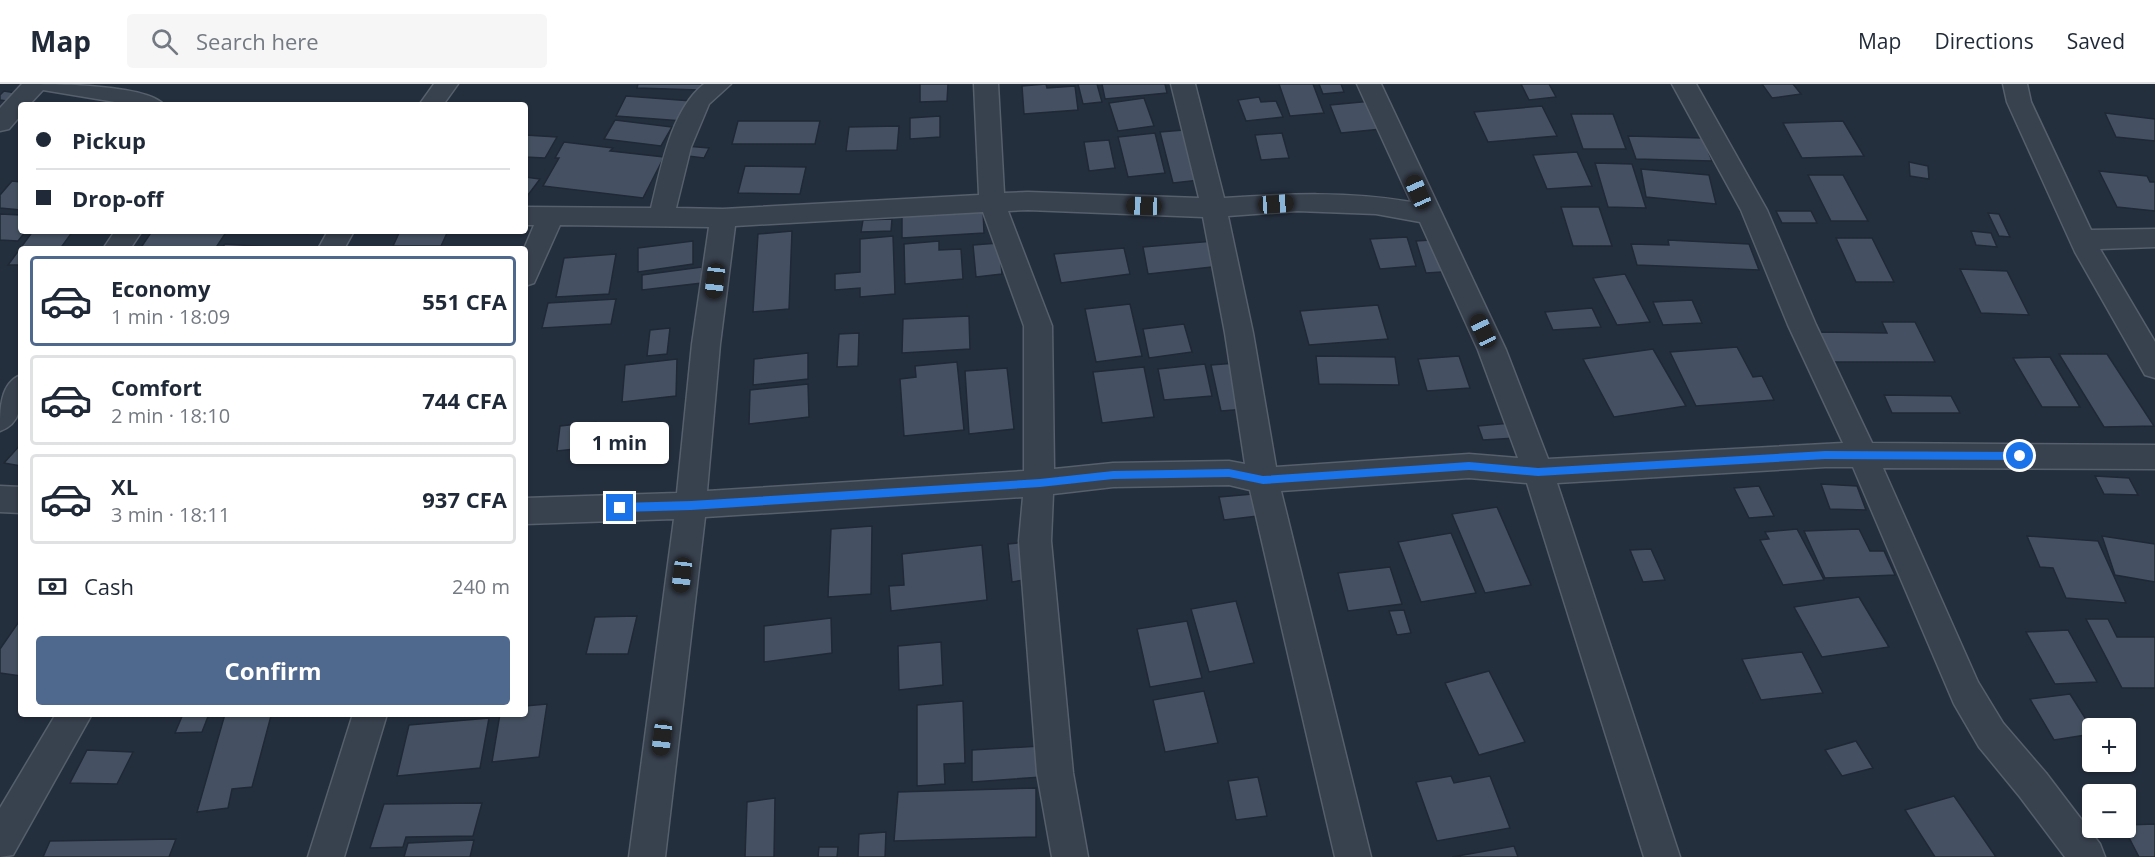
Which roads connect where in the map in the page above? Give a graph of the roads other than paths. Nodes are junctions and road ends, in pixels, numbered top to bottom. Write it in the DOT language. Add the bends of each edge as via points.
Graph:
graph roads {
  1 [pos="35,84"];
  2 [pos="50,84"];
  3 [pos="446,84"];
  4 [pos="719,84"];
  5 [pos="986,84"];
  6 [pos="1183,84"];
  7 [pos="1369,84"];
  8 [pos="1684,84"];
  9 [pos="2015,84"];
  10 [pos="19,102"];
  11 [pos="146,102"];
  12 [pos="432,102"];
  13 [pos="18,103"];
  14 [pos="0,123"];
  15 [pos="992,202"];
  16 [pos="1214,208"];
  17 [pos="1428,214"];
  18 [pos="528,216"];
  19 [pos="551,217"];
  20 [pos="661,217"];
  21 [pos="723,218"];
  22 [pos="2155,238"];
  23 [pos="2082,240"];
  24 [pos="528,269"];
  25 [pos="2155,367"];
  26 [pos="18,392"];
  27 [pos="0,419"];
  28 [pos="1863,455"];
  29 [pos="2155,457"];
  30 [pos="1538,472"];
  31 [pos="1263,480"];
  32 [pos="1040,483"];
  33 [pos="0,499"];
  34 [pos="18,501"];
  35 [pos="691,505"];
  36 [pos="528,511"];
  37 [pos="73,717"];
  38 [pos="368,717"];
  39 [pos="0,842"];
  40 [pos="326,857"];
  41 [pos="647,857"];
  42 [pos="1070,857"];
  43 [pos="1353,857"];
  44 [pos="1662,857"];
  45 [pos="2087,857"];
  1 -- 10 [label="street"];
  2 -- 11 [label="street"];
  3 -- 12 [label="street"];
  4 -- 20 [label="street" via="699,100 679,147"];
  5 -- 15 [label="street"];
  6 -- 16 [label="street"];
  7 -- 17 [label="street"];
  8 -- 28 [label="street" via="1754,210"];
  9 -- 23 [label="street" via="2019,102"];
  13 -- 14 [label="street"];
  15 -- 16 [label="street"];
  15 -- 21 [label="street"];
  15 -- 32 [label="street" via="1038,326"];
  16 -- 17 [label="street" via="1308,203 1376,205"];
  16 -- 31 [label="street"];
  17 -- 30 [label="street" via="1492,350"];
  18 -- 19 [label="street"];
  19 -- 20 [label="street"];
  19 -- 24 [label="street"];
  20 -- 21 [label="street"];
  21 -- 35 [label="street"];
  22 -- 23 [label="street"];
  23 -- 25 [label="street"];
  26 -- 27 [label="street"];
  28 -- 29 [label="street"];
  28 -- 30 [label="street"];
  28 -- 45 [label="street" via="1966,693 1991,735"];
  30 -- 31 [label="street" via="1469,466"];
  30 -- 44 [label="street"];
  31 -- 32 [label="street" via="1229,473 1113,475"];
  31 -- 43 [label="street"];
  32 -- 35 [label="street"];
  32 -- 42 [label="street" via="1035,541 1055,773"];
  33 -- 34 [label="street"];
  35 -- 36 [label="street"];
  35 -- 41 [label="street"];
  37 -- 39 [label="street"];
  38 -- 40 [label="street"];
}
